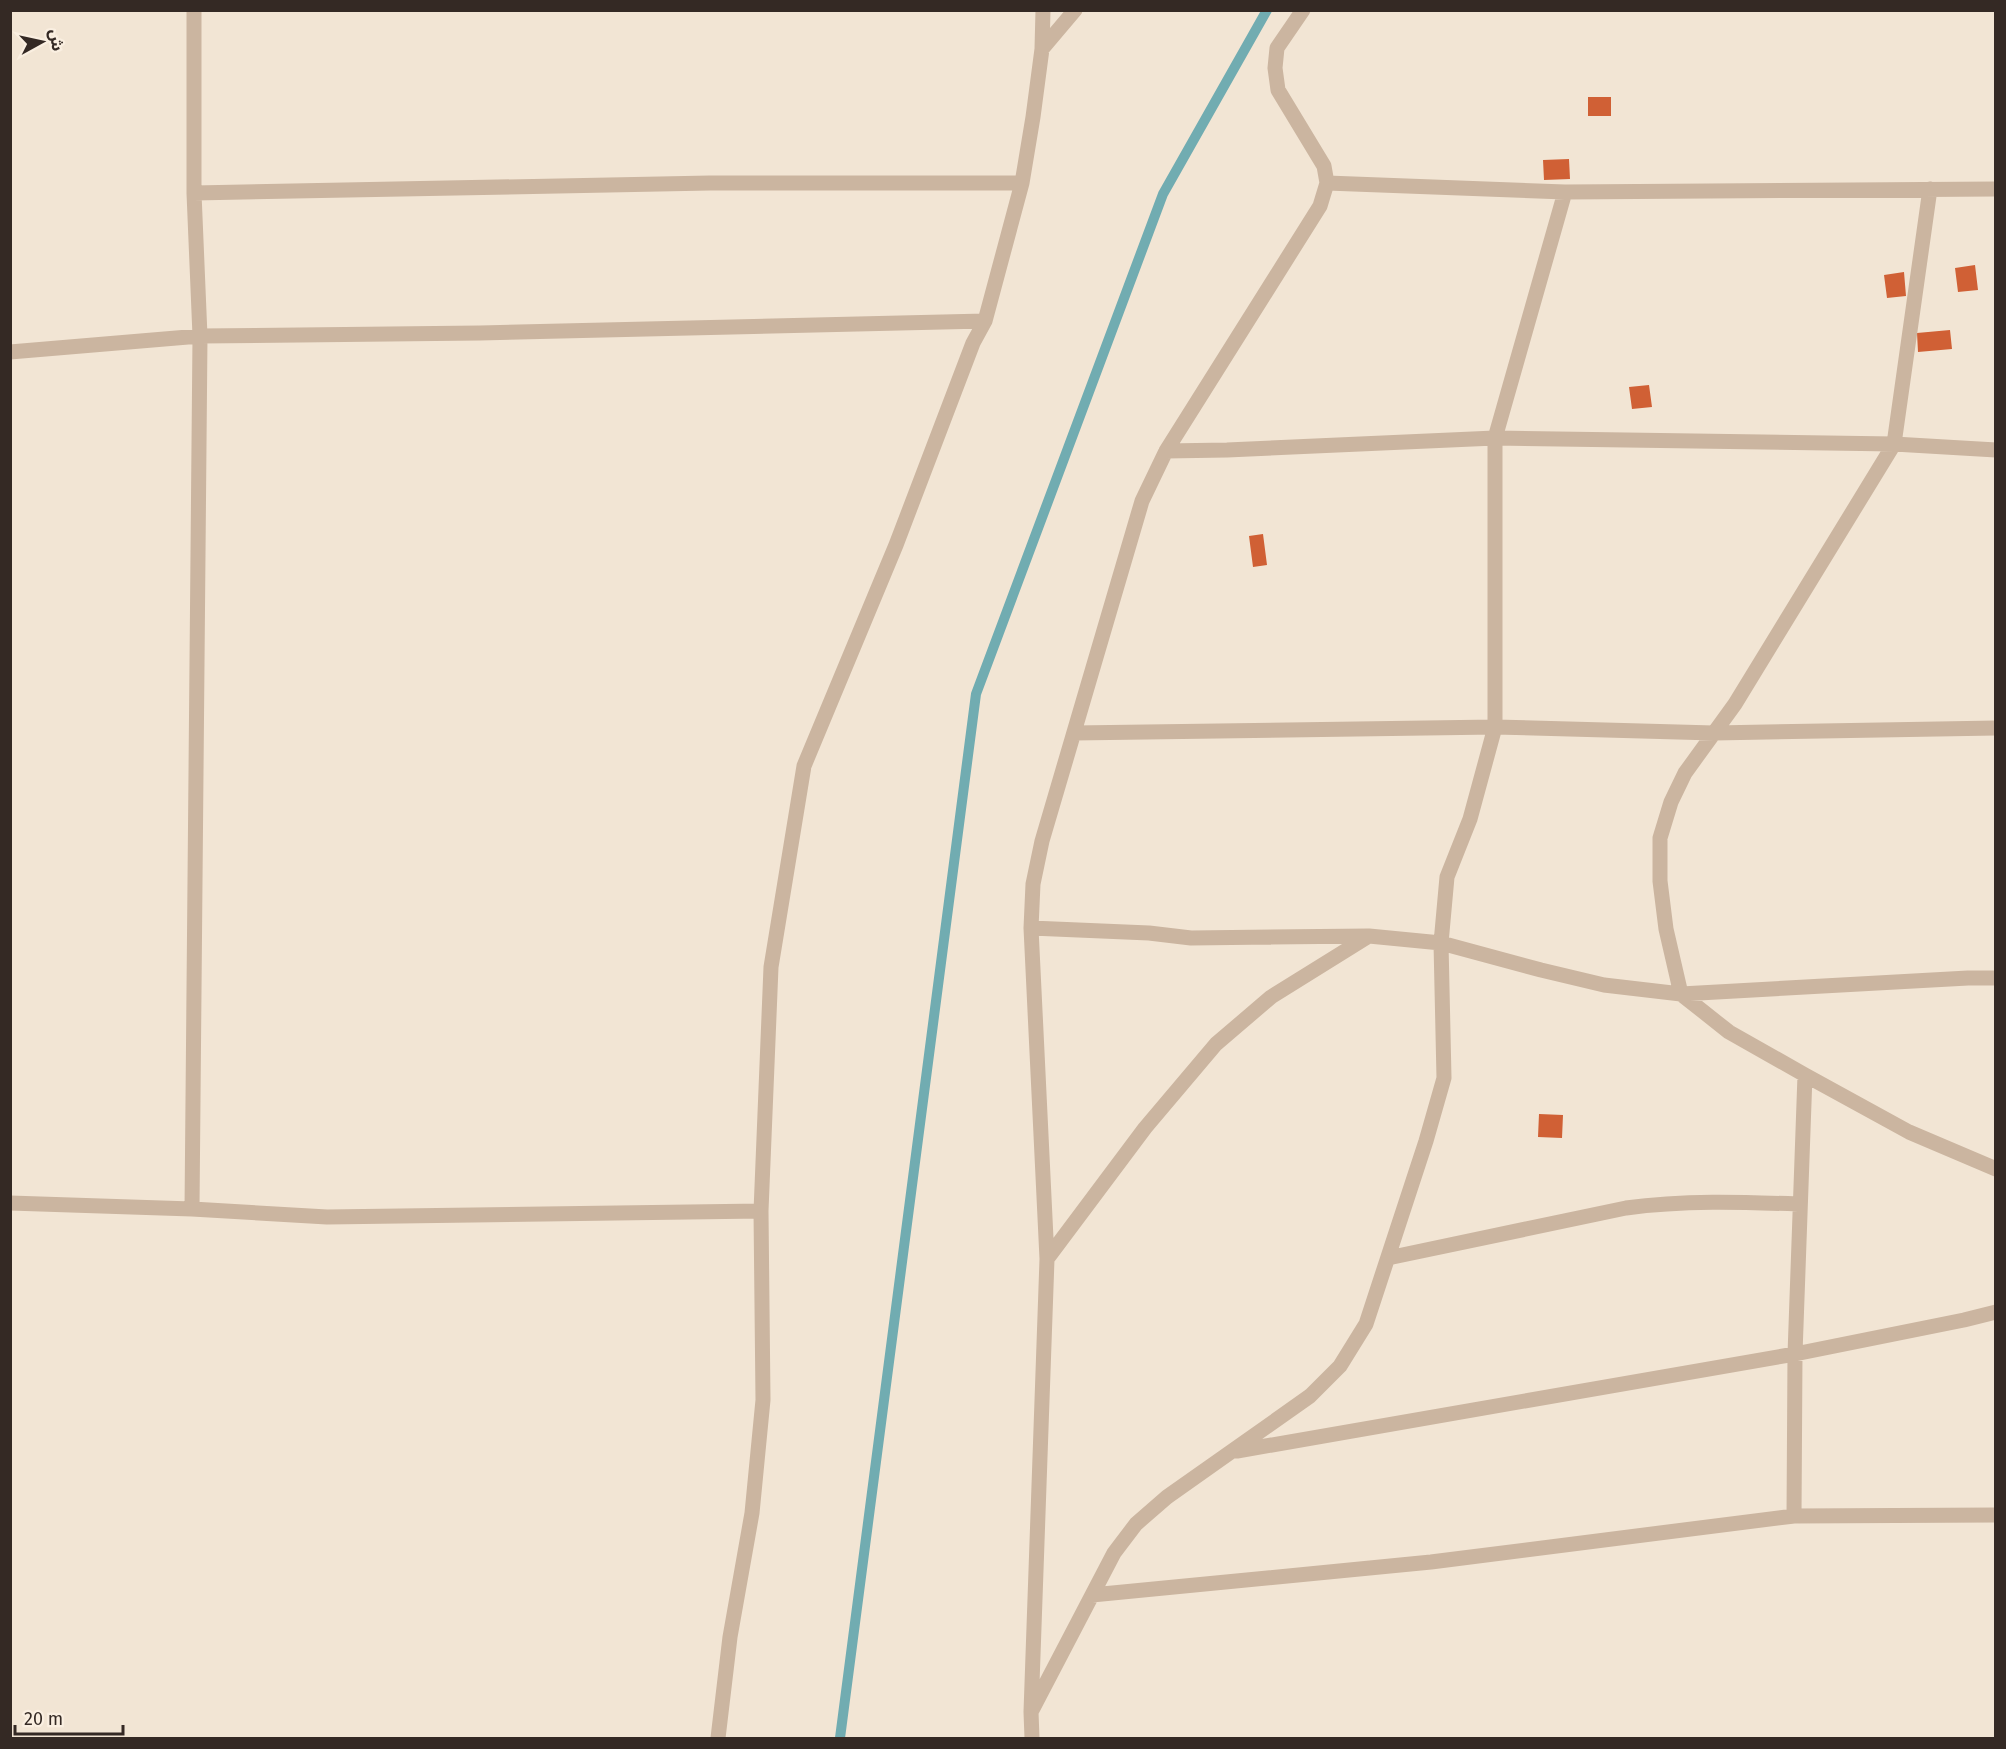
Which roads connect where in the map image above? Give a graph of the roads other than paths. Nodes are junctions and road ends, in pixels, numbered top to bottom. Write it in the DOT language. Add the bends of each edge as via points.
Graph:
graph roads {
  1 [pos="194,10"];
  2 [pos="1043,10"];
  3 [pos="1075,10"];
  4 [pos="1303,10"];
  5 [pos="1042,49"];
  6 [pos="1022,183"];
  7 [pos="1327,183"];
  8 [pos="1930,189"];
  9 [pos="1995,189"];
  10 [pos="1565,192"];
  11 [pos="194,193"];
  12 [pos="985,321"];
  13 [pos="200,336"];
  14 [pos="10,352"];
  15 [pos="1495,438"];
  16 [pos="1894,444"];
  17 [pos="1995,450"];
  18 [pos="1166,451"];
  19 [pos="1495,727"];
  20 [pos="1995,728"];
  21 [pos="1074,733"];
  22 [pos="1714,733"];
  23 [pos="1031,928"];
  24 [pos="1369,936"];
  25 [pos="1441,943"];
  26 [pos="1995,978"];
  27 [pos="1681,994"];
  28 [pos="1805,1074"];
  29 [pos="1995,1169"];
  30 [pos="10,1203"];
  31 [pos="1799,1204"];
  32 [pos="192,1209"];
  33 [pos="761,1211"];
  34 [pos="1388,1258"];
  35 [pos="1047,1259"];
  36 [pos="1995,1312"];
  37 [pos="1795,1354"];
  38 [pos="1231,1452"];
  39 [pos="1995,1515"];
  40 [pos="1794,1516"];
  41 [pos="1092,1595"];
  42 [pos="1031,1712"];
  43 [pos="718,1738"];
  44 [pos="1032,1738"];
  1 -- 11 [label="street"];
  2 -- 5 [label="street"];
  3 -- 5 [label="street"];
  4 -- 7 [label="street" via="1277,48 1278,90 1324,166"];
  5 -- 6 [label="street"];
  6 -- 11 [label="street" via="710,183"];
  6 -- 12 [label="street"];
  7 -- 10 [label="street"];
  7 -- 18 [label="street" via="1320,206"];
  8 -- 9 [label="street"];
  8 -- 10 [label="street"];
  8 -- 16 [label="street"];
  10 -- 15 [label="street"];
  11 -- 13 [label="street"];
  12 -- 13 [label="street"];
  12 -- 33 [label="street" via="804,766 771,967"];
  13 -- 14 [label="street"];
  13 -- 32 [label="street"];
  15 -- 16 [label="street"];
  15 -- 18 [label="street"];
  15 -- 19 [label="street"];
  16 -- 17 [label="street"];
  16 -- 22 [label="street"];
  18 -- 21 [label="street" via="1142,501"];
  19 -- 21 [label="street"];
  19 -- 22 [label="street"];
  19 -- 25 [label="street" via="1470,819 1447,877"];
  20 -- 22 [label="street"];
  21 -- 23 [label="street" via="1042,841 1033,884"];
  22 -- 27 [label="street" via="1684,773 1660,838 1666,929"];
  23 -- 24 [label="street" via="1191,938"];
  23 -- 35 [label="street"];
  24 -- 25 [label="street"];
  24 -- 35 [label="street" via="1271,997 1216,1044 1145,1128"];
  25 -- 27 [label="street" via="1604,985"];
  25 -- 34 [label="street" via="1444,1078"];
  26 -- 27 [label="street"];
  27 -- 28 [label="street" via="1729,1032"];
  28 -- 29 [label="street" via="1909,1132"];
  28 -- 31 [label="street"];
  30 -- 32 [label="street"];
  31 -- 34 [label="street" via="1654,1204"];
  31 -- 37 [label="street"];
  32 -- 33 [label="street" via="327,1217"];
  33 -- 43 [label="street" via="764,1400 752,1513 730,1637"];
  34 -- 38 [label="street" via="1366,1324 1340,1366 1310,1396"];
  35 -- 42 [label="street"];
  36 -- 37 [label="street"];
  37 -- 38 [label="street"];
  37 -- 40 [label="street"];
  38 -- 41 [label="street" via="1136,1524 1114,1553"];
  39 -- 40 [label="street"];
  40 -- 41 [label="street" via="1431,1562"];
  41 -- 42 [label="street"];
  42 -- 44 [label="street"];
}
